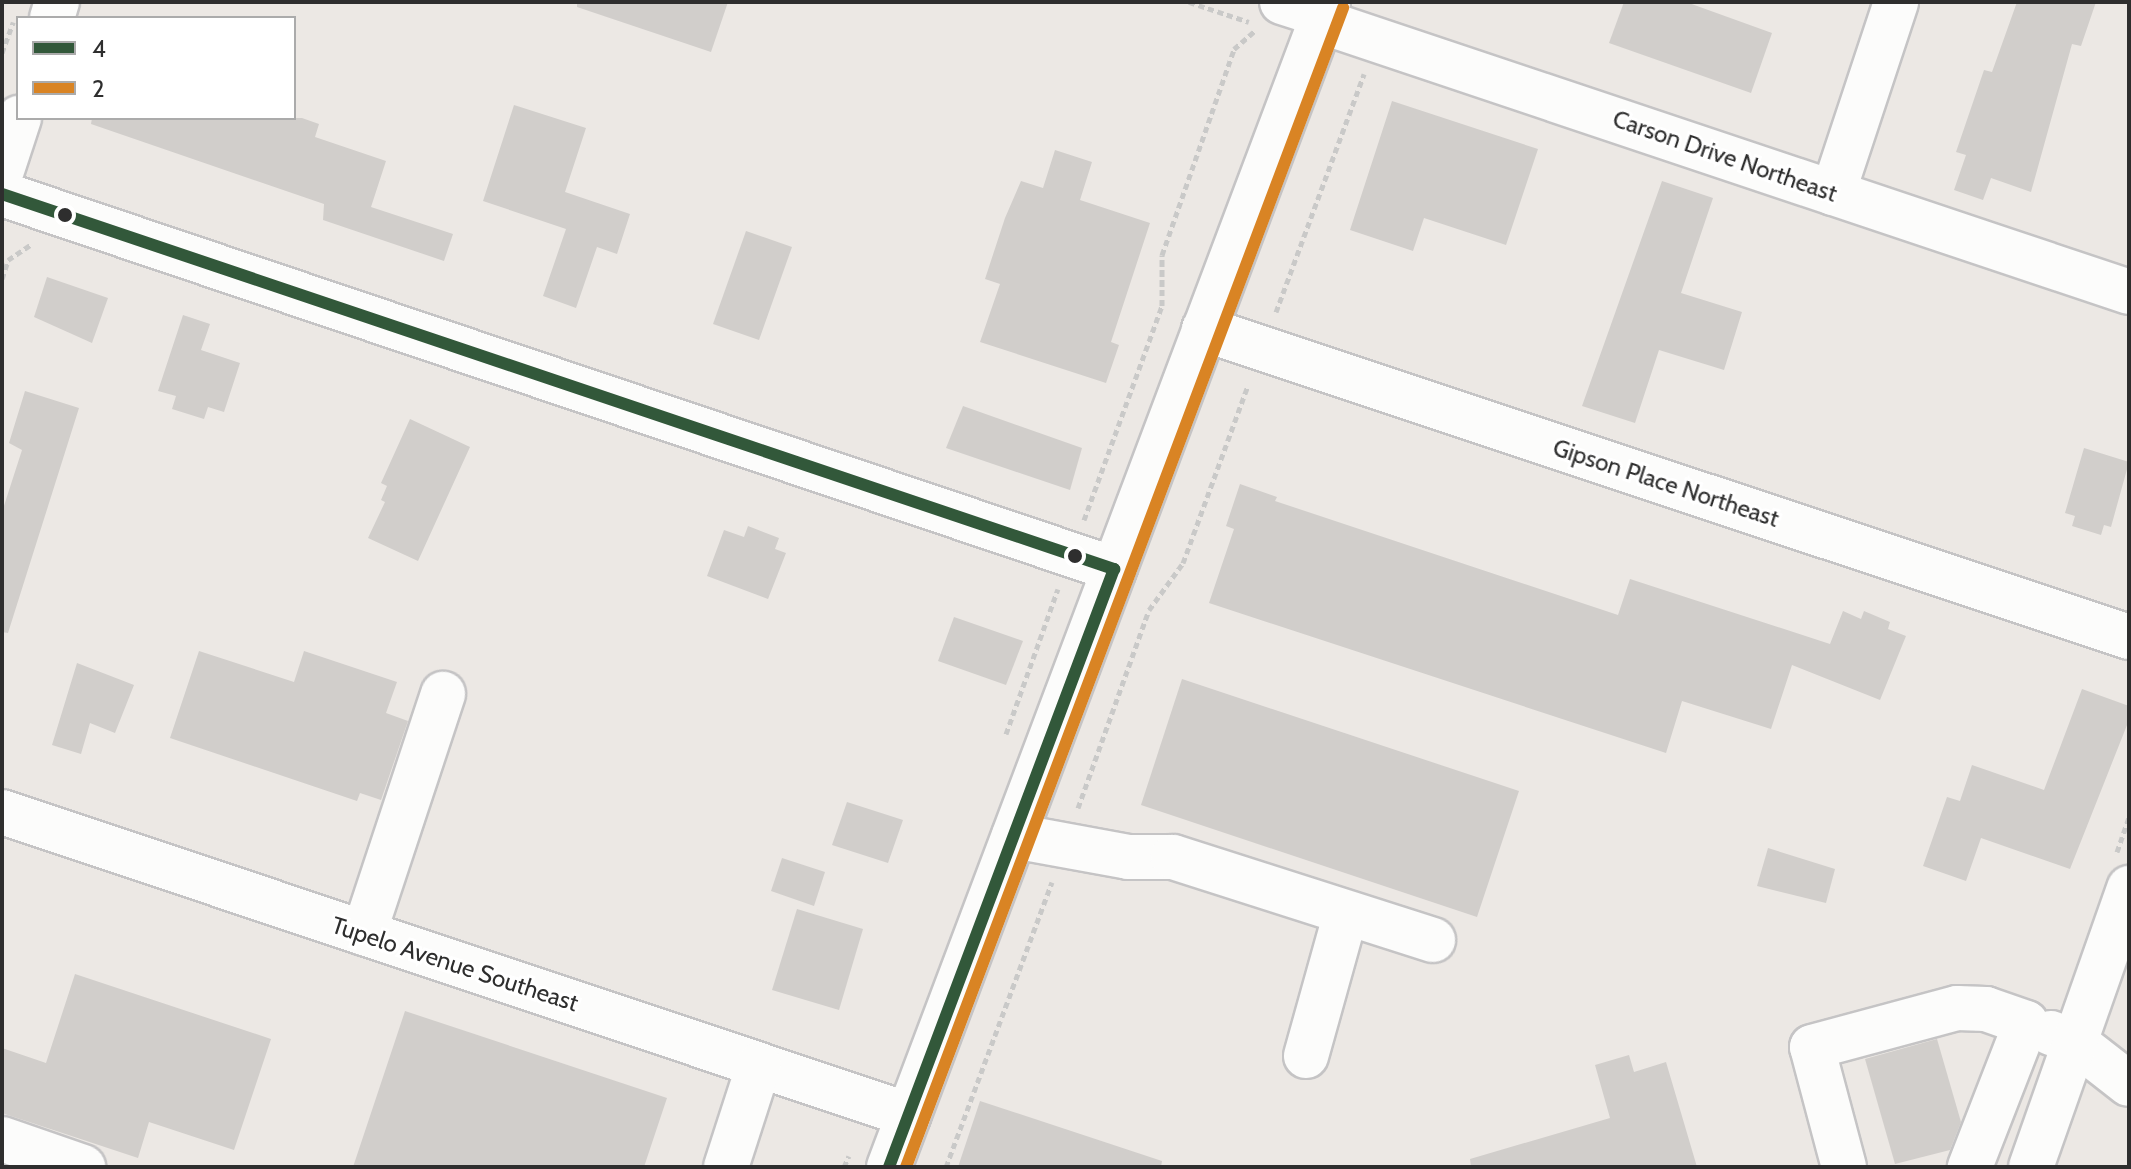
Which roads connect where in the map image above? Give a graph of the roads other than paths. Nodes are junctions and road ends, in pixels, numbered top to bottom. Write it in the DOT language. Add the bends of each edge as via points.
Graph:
graph roads {
  1 [pos="1282,2"];
  2 [pos="1896,2"];
  3 [pos="1324,12"];
  4 [pos="18,120"];
  5 [pos="2,170"];
  6 [pos="1833,193"];
  7 [pos="2,194"];
  8 [pos="2129,292"];
  9 [pos="1204,329"];
  10 [pos="1114,569"];
  11 [pos="2129,637"];
  12 [pos="443,694"];
  13 [pos="2,812"];
  14 [pos="1014,836"];
  15 [pos="2129,888"];
  16 [pos="1346,913"];
  17 [pos="364,933"];
  18 [pos="1433,940"];
  19 [pos="2026,1023"];
  20 [pos="2075,1042"];
  21 [pos="1306,1056"];
  22 [pos="759,1065"];
  23 [pos="2129,1084"];
  24 [pos="909,1115"];
  25 [pos="2,1139"];
  26 [pos="83,1167"];
  27 [pos="726,1167"];
  28 [pos="889,1167"];
  29 [pos="1844,1167"];
  30 [pos="1970,1167"];
  31 [pos="2031,1167"];
  1 -- 3 [label="street, Carson Drive Northeast"];
  2 -- 6 [label="street"];
  3 -- 6 [label="street, Carson Drive Northeast" via="1376,40"];
  3 -- 9 [label="street"];
  4 -- 5 [label="street"];
  6 -- 8 [label="street, Carson Drive Northeast"];
  7 -- 10 [label="street"];
  9 -- 10 [label="street"];
  9 -- 11 [label="street, Gipson Place Northeast"];
  10 -- 14 [label="street"];
  12 -- 17 [label="street"];
  13 -- 17 [label="street, Tupelo Avenue Southeast"];
  14 -- 16 [label="street" via="1064,847 1173,857"];
  14 -- 24 [label="street"];
  15 -- 20 [label="street"];
  16 -- 18 [label="street"];
  16 -- 21 [label="street"];
  17 -- 22 [label="street, Tupelo Avenue Southeast"];
  19 -- 20 [label="street"];
  19 -- 29 [label="street" via="1986,1009 1957,1008 1812,1047"];
  19 -- 30 [label="street"];
  20 -- 23 [label="street"];
  20 -- 31 [label="street"];
  22 -- 24 [label="street, Tupelo Avenue Southeast"];
  22 -- 27 [label="street"];
  24 -- 28 [label="street"];
  25 -- 26 [label="street"];
}
